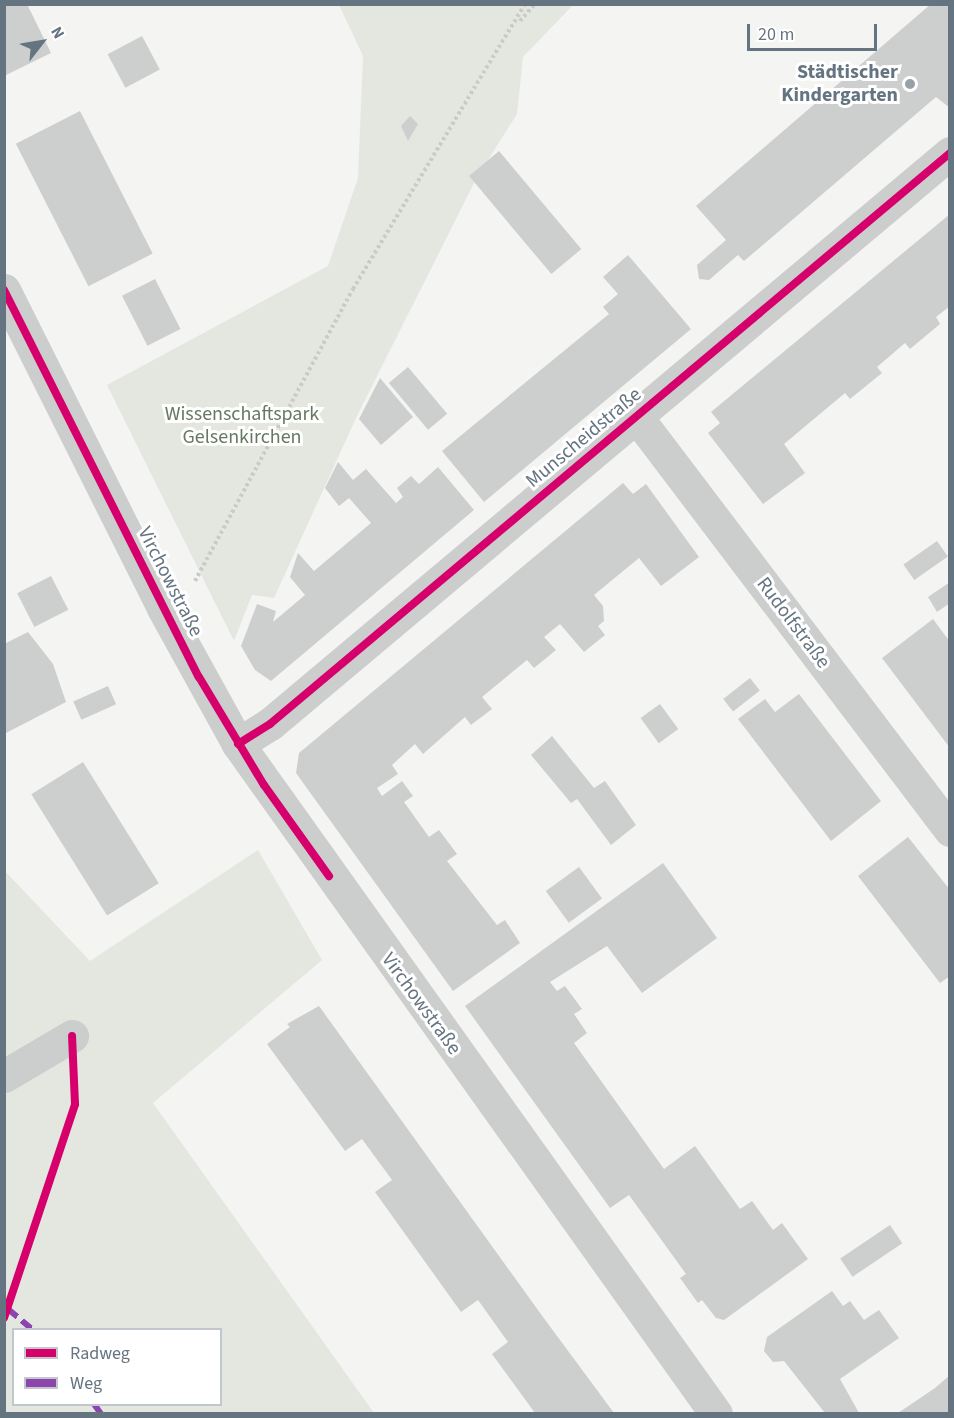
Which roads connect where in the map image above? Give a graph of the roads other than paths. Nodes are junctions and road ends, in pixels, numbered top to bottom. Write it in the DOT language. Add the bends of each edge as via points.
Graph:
graph roads {
  1 [pos="950,153"];
  2 [pos="4,290"];
  3 [pos="636,416"];
  4 [pos="238,744"];
  5 [pos="950,830"];
  6 [pos="72,1036"];
  7 [pos="4,1076"];
  8 [pos="716,1413"];
  1 -- 3 [label="street, Munscheidstraße"];
  2 -- 4 [label="street, Virchowstraße" via="163,608"];
  3 -- 4 [label="street, Munscheidstraße" via="270,724"];
  3 -- 5 [label="street, Rudolfstraße"];
  4 -- 8 [label="street, Virchowstraße"];
  6 -- 7 [label="street"];
}
